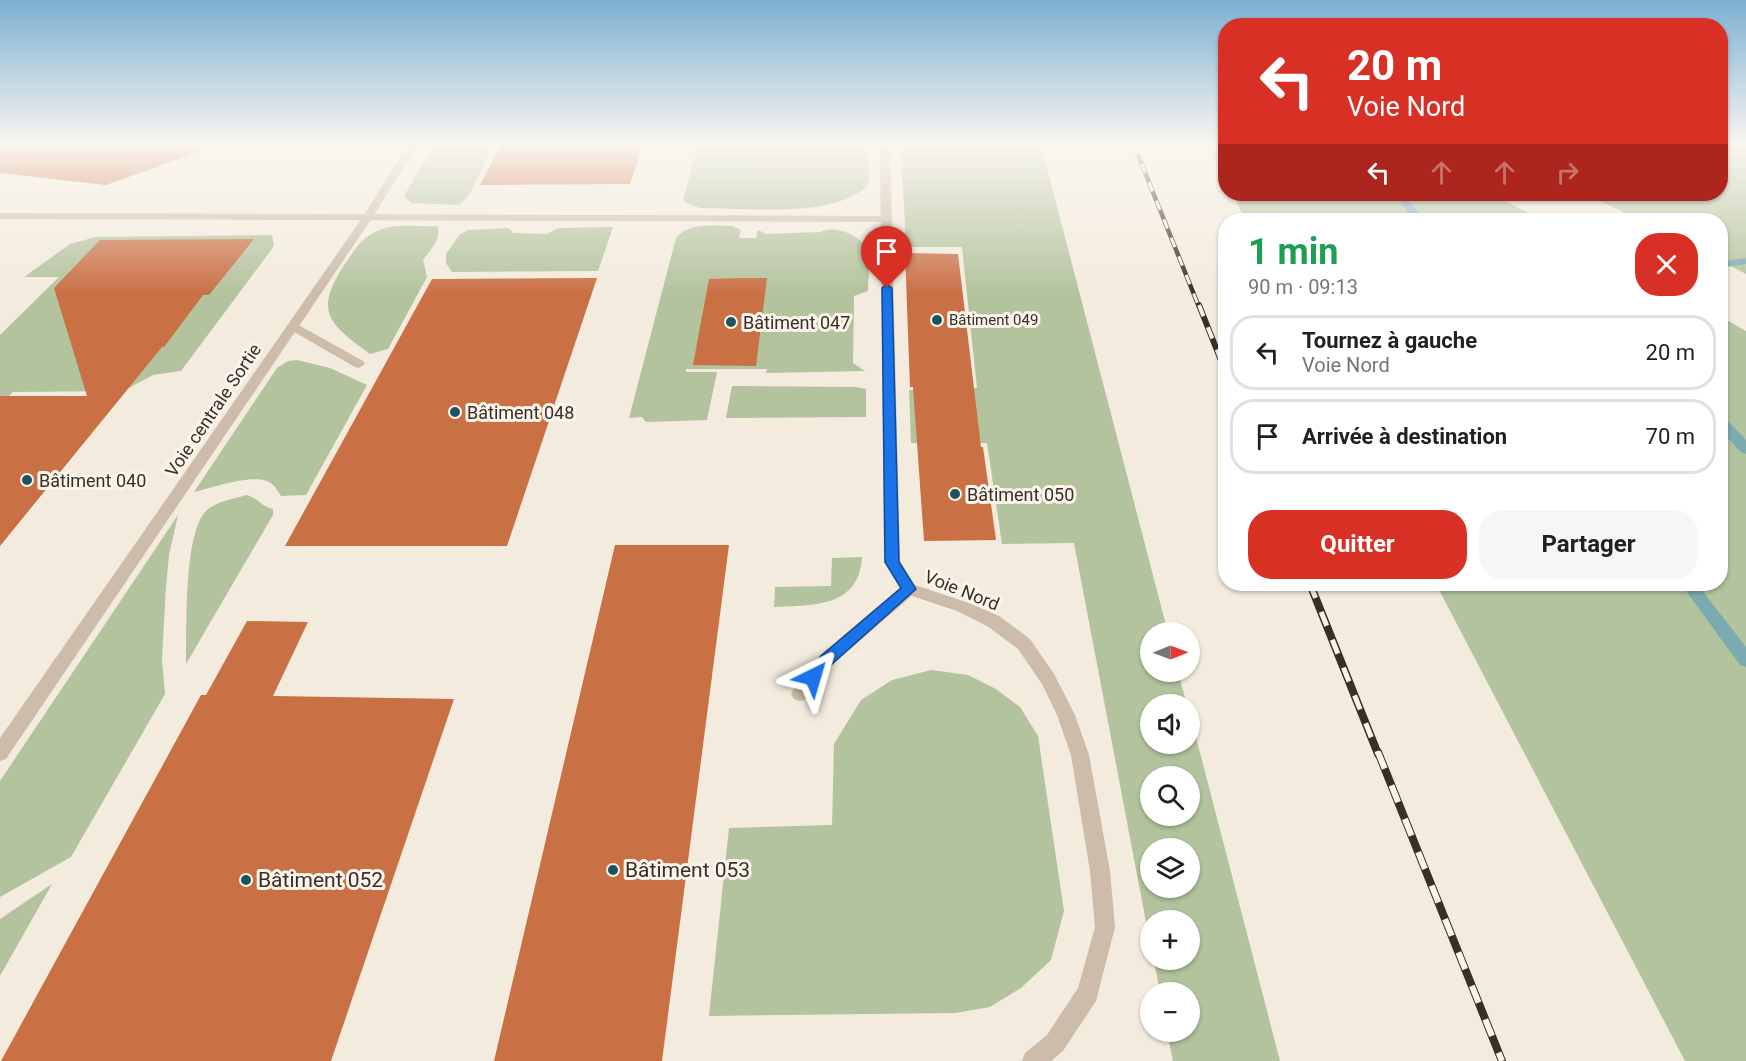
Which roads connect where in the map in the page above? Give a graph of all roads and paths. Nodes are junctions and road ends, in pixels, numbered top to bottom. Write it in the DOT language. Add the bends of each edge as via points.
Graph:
graph roads {
  1 [pos="382,195"];
  2 [pos="886,195"];
  3 [pos="0,216"];
  4 [pos="367,218"];
  5 [pos="886,219"];
  6 [pos="293,326"];
  7 [pos="359,364"];
  8 [pos="909,589"];
  9 [pos="800,694"];
  10 [pos="0,753"];
  11 [pos="1033,1061"];
  1 -- 4 [label="street, Voie centrale Sortie"];
  2 -- 5 [label="street, Voie Nord"];
  3 -- 4 [label="street"];
  4 -- 5 [label="street"];
  4 -- 6 [label="street, Voie centrale Sortie"];
  5 -- 8 [label="street, Voie Nord" via="890,540 892,562"];
  6 -- 7 [label="street"];
  6 -- 10 [label="street, Voie centrale Sortie"];
  8 -- 9 [label="street" via="826,660"];
  8 -- 11 [label="street, Voie Nord" via="993,621 1024,644 1048,679 1080,755 1106,927 1088,993 1055,1043"];
}
